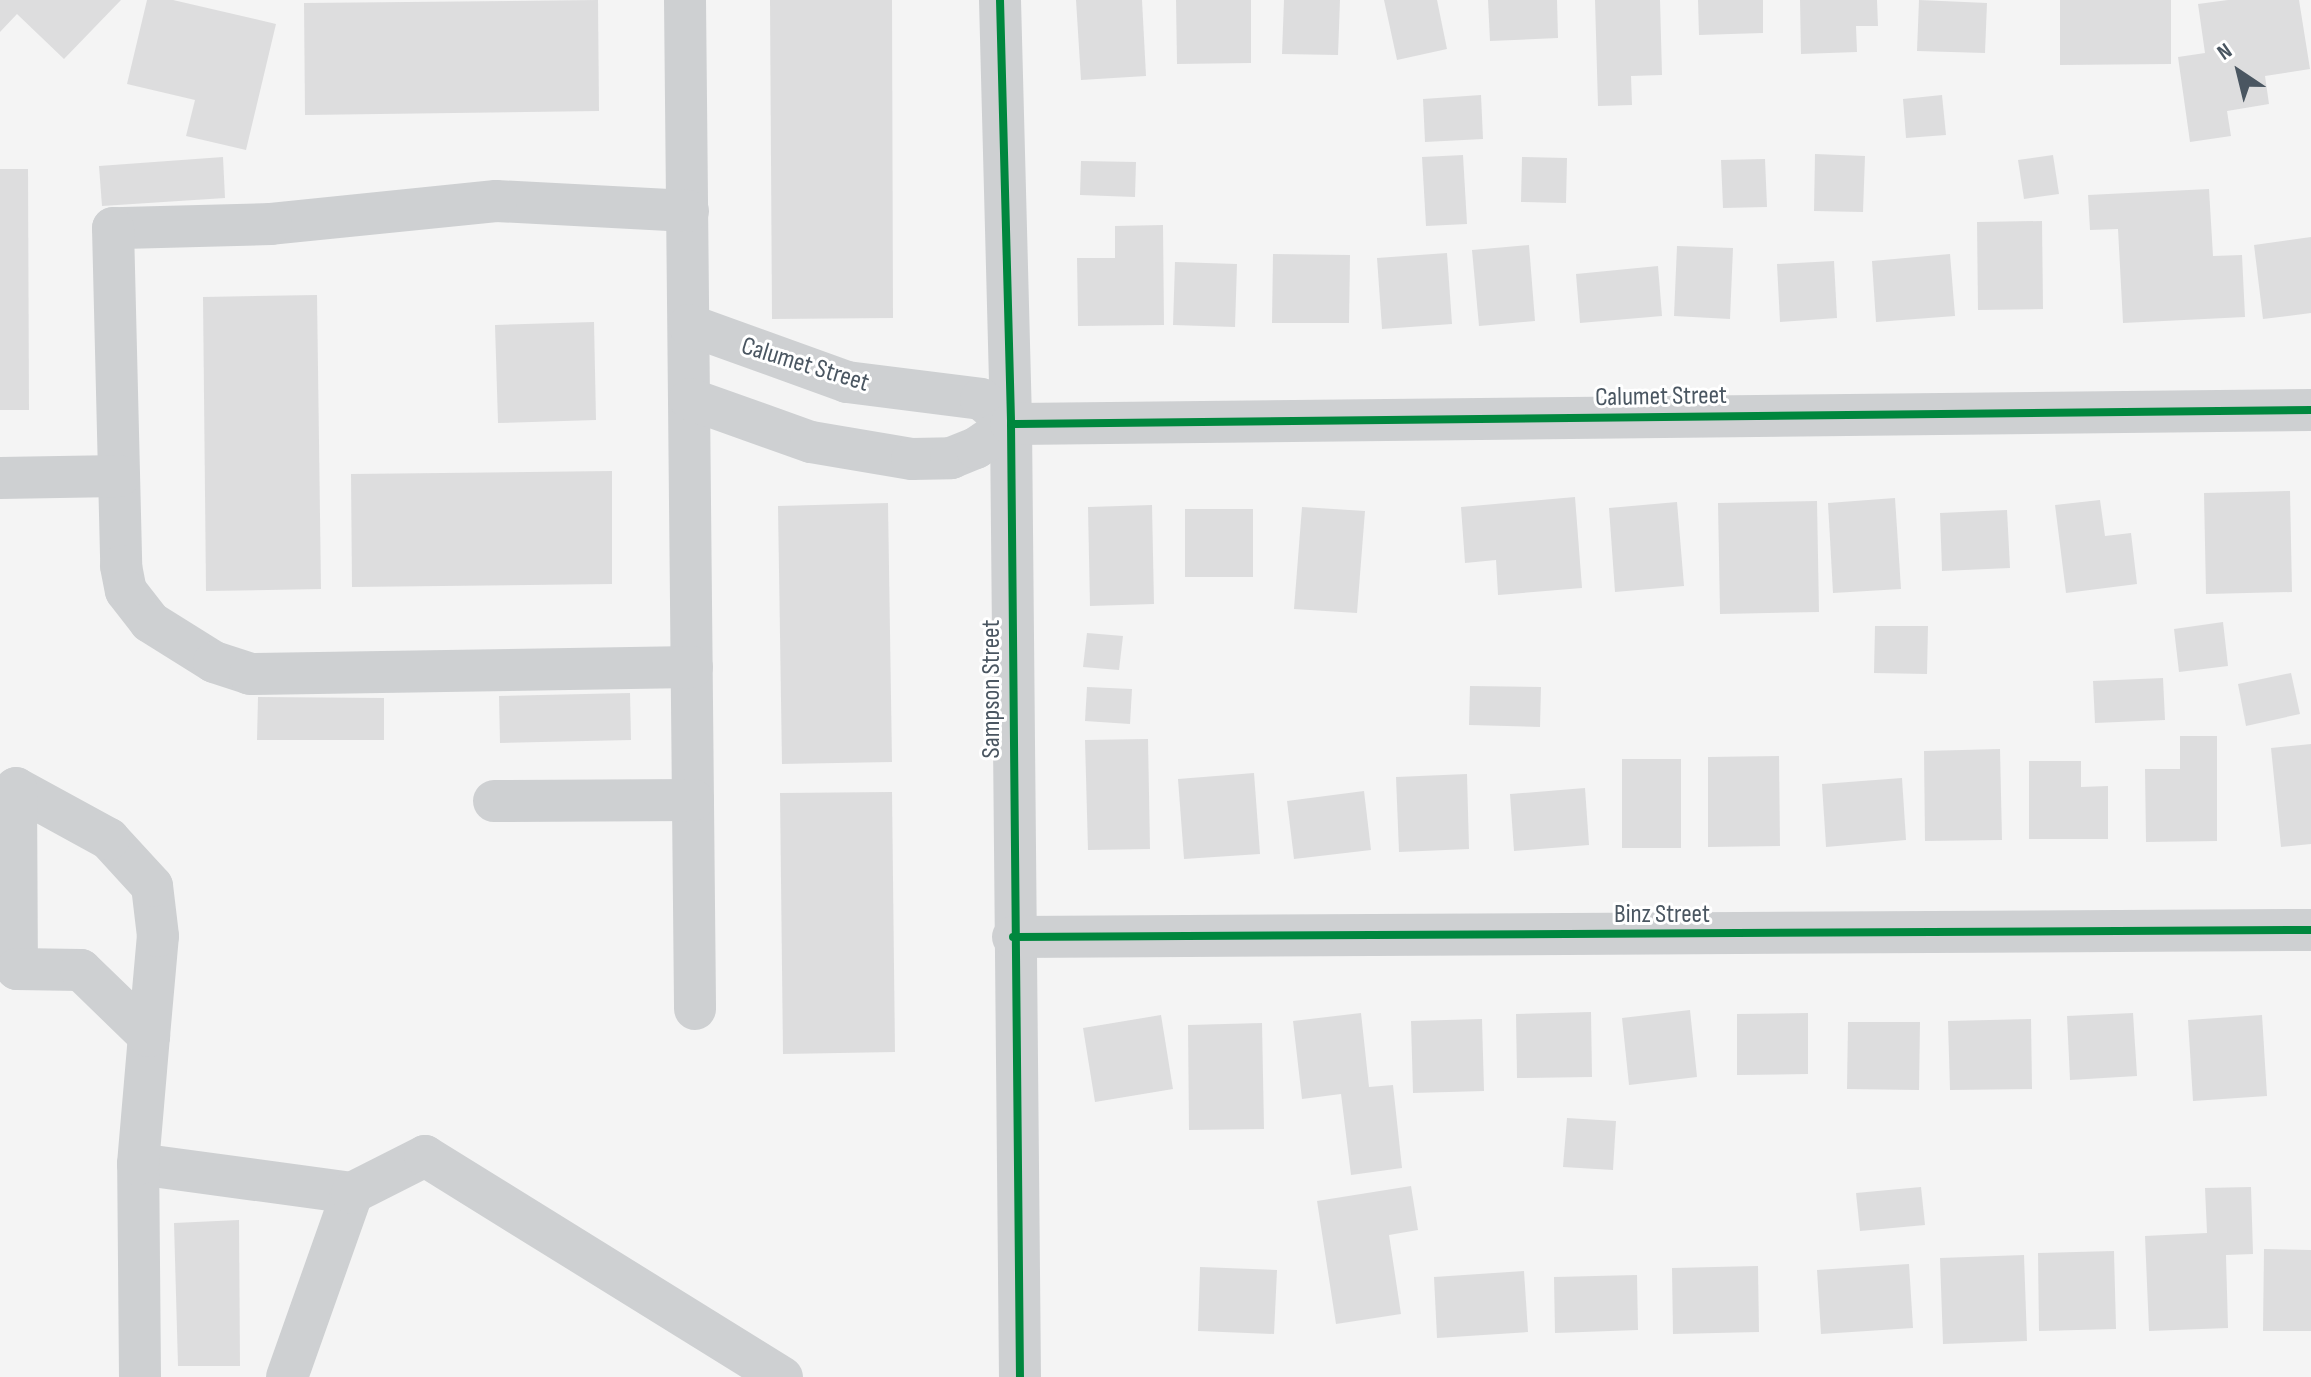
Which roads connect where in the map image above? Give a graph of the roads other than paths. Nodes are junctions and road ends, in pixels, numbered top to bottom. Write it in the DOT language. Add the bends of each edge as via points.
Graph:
graph roads {
  1 [pos="685,0"];
  2 [pos="1000,0"];
  3 [pos="688,211"];
  4 [pos="689,325"];
  5 [pos="690,399"];
  6 [pos="2311,410"];
  7 [pos="1011,424"];
  8 [pos="119,476"];
  9 [pos="0,478"];
  10 [pos="692,667"];
  11 [pos="693,800"];
  12 [pos="494,801"];
  13 [pos="2311,930"];
  14 [pos="1013,937"];
  15 [pos="695,1009"];
  16 [pos="149,1036"];
  17 [pos="138,1164"];
  18 [pos="352,1193"];
  19 [pos="140,1377"];
  20 [pos="287,1377"];
  21 [pos="782,1377"];
  22 [pos="1020,1377"];
  1 -- 3 [label="street"];
  2 -- 7 [label="street, Sampson Street"];
  3 -- 4 [label="street"];
  3 -- 8 [label="street" via="496,201 271,224 113,228"];
  4 -- 5 [label="street"];
  4 -- 7 [label="street, Calumet Street" via="847,382 981,399"];
  5 -- 7 [label="street" via="798,439 862,455 912,459 951,458"];
  5 -- 10 [label="street"];
  6 -- 7 [label="street, Calumet Street"];
  7 -- 14 [label="street, Sampson Street"];
  8 -- 9 [label="street"];
  8 -- 10 [label="street" via="121,566 133,605 150,622 232,670 250,674"];
  10 -- 11 [label="street"];
  11 -- 12 [label="street"];
  11 -- 15 [label="street"];
  13 -- 14 [label="street, Binz Street"];
  14 -- 22 [label="street, Sampson Street"];
  16 -- 16 [label="street" via="158,936 152,886 109,839 16,788 17,969 81,970"];
  16 -- 17 [label="street"];
  17 -- 18 [label="street"];
  17 -- 19 [label="street"];
  18 -- 20 [label="street"];
  18 -- 21 [label="street" via="425,1156"];
}
